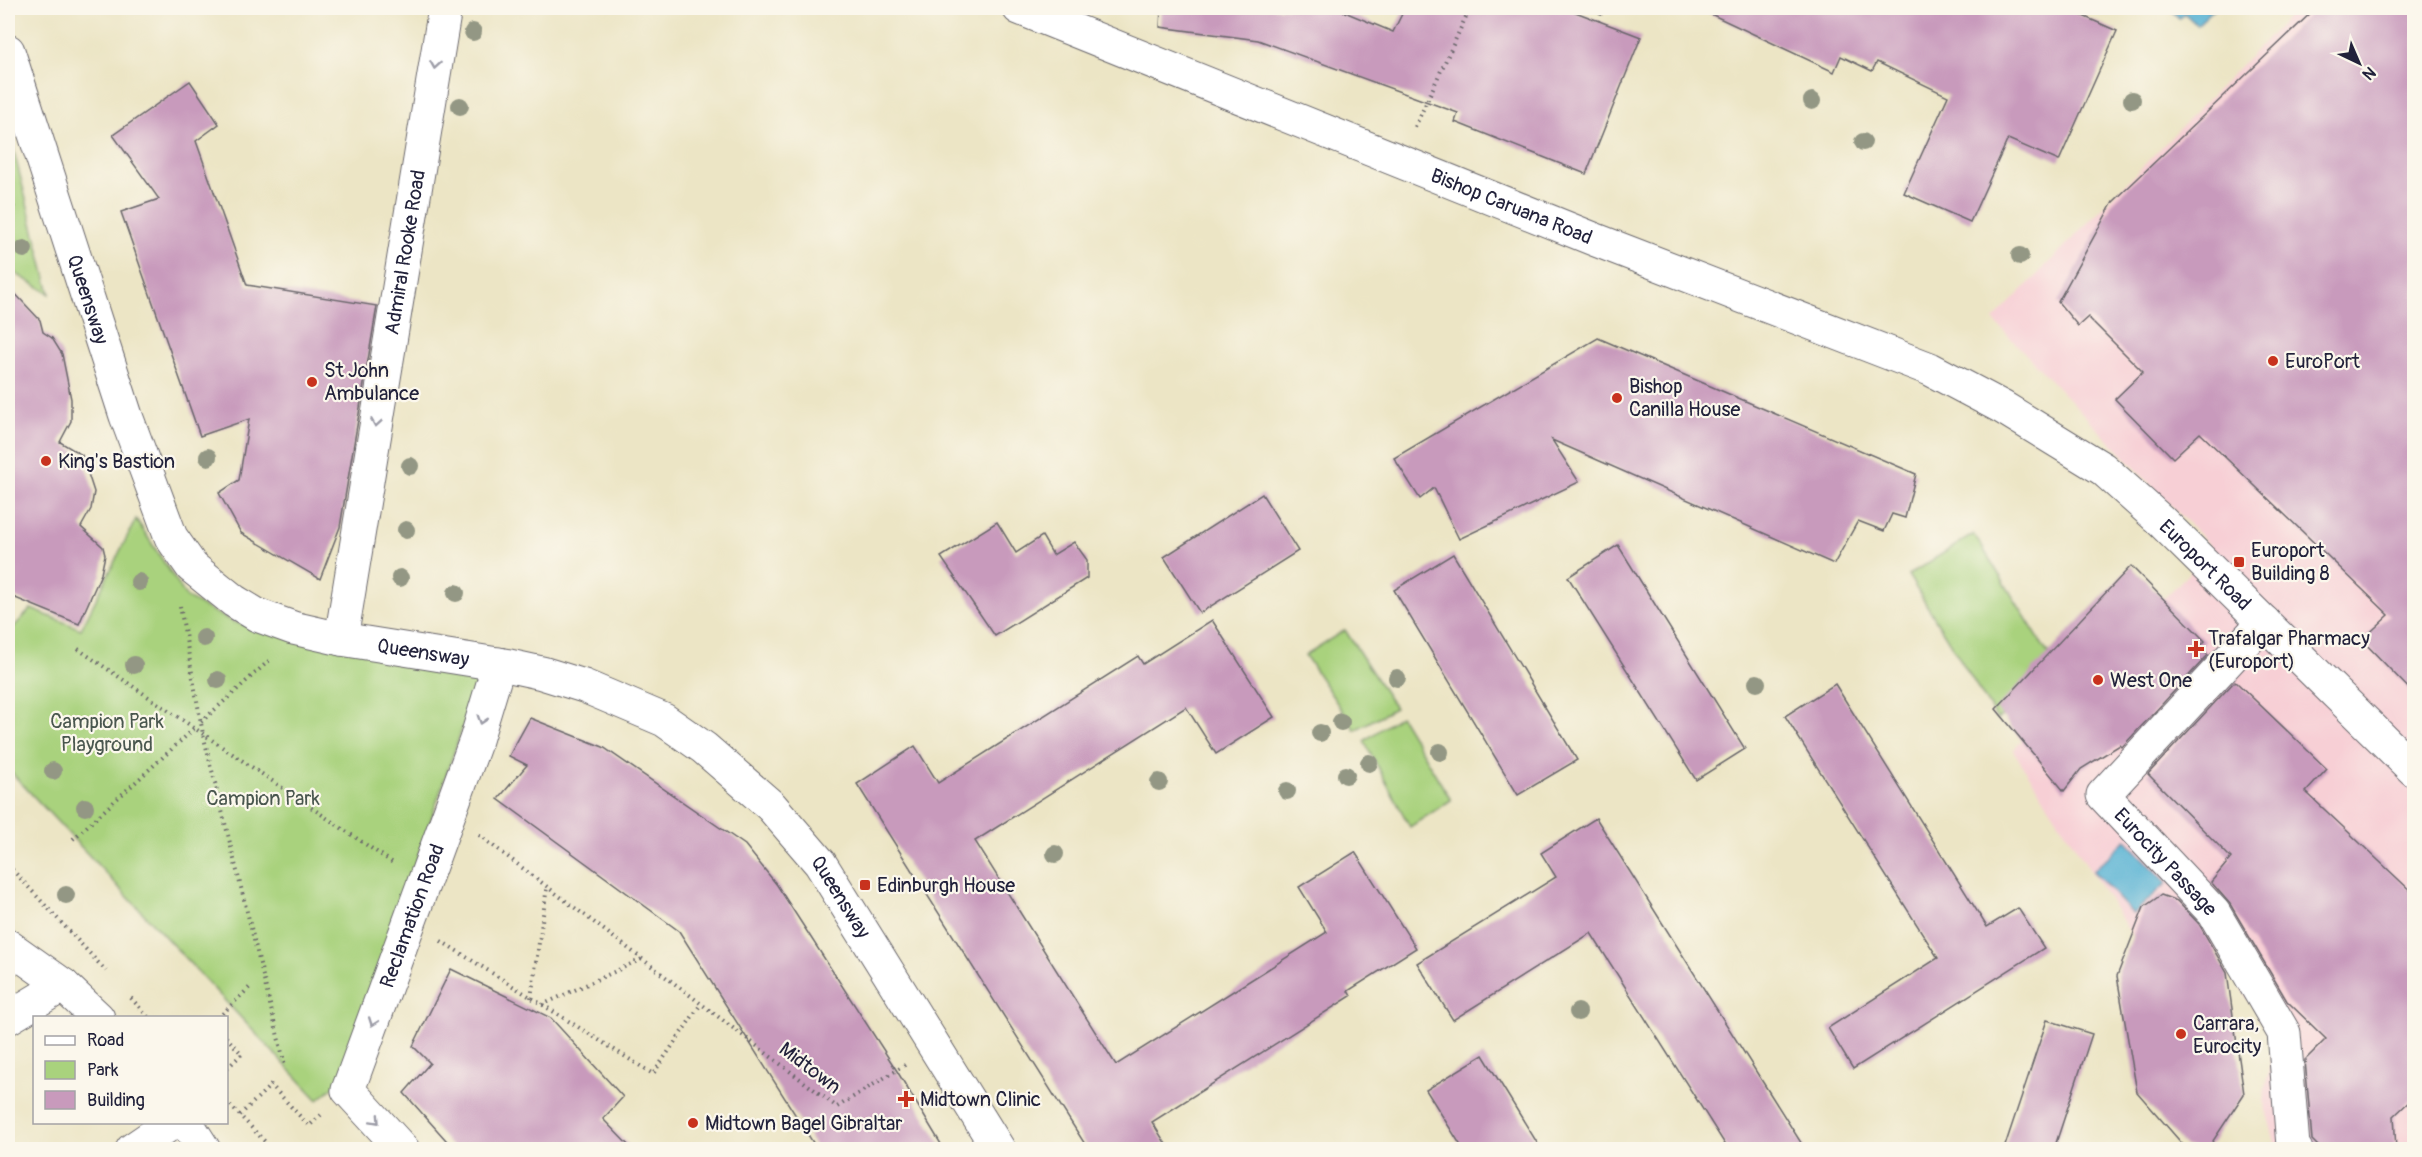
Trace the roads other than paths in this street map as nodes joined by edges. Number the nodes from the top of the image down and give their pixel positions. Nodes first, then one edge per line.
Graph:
1 (445, 8) edge
2 (1019, 8) edge
3 (8, 51) edge
4 (2002, 407) joint
5 (2264, 622) junction
6 (341, 639) junction
7 (499, 664) junction
8 (2415, 770) edge
9 (8, 946) edge
10 (63, 986) junction
11 (97, 1016) edge
12 (8, 1018) edge
13 (170, 1124) edge
14 (187, 1124) edge
15 (132, 1149) edge
16 (204, 1149) edge
17 (403, 1149) edge
18 (999, 1149) edge
19 (2296, 1149) edge

1 -> 6 main road, Admiral Rooke Road
2 - 4 main road, Bishop Caruana Road
3 - 6 main road, Queensway
4 - 5 main road, Europort Road
5 - 8 main road, Europort Road
5 - 19 main road, Eurocity Passage
6 - 7 main road, Queensway
7 -> 17 main road, Reclamation Road
7 - 18 main road, Queensway
9 - 10 main road
10 - 11 main road
10 - 12 main road
13 - 15 main road
14 - 16 main road

